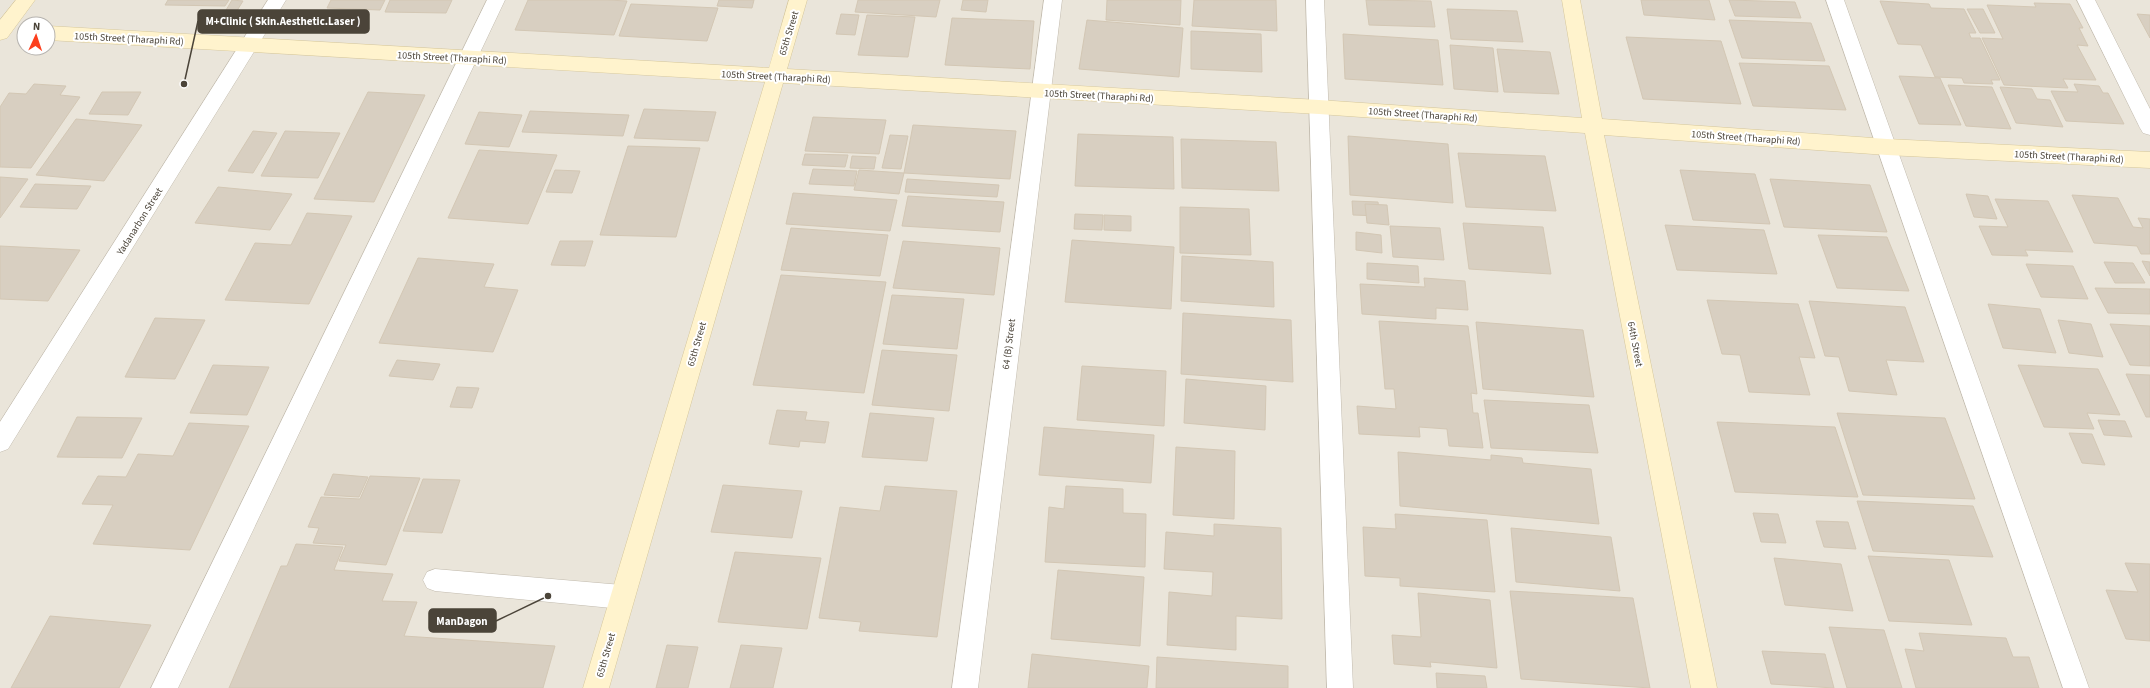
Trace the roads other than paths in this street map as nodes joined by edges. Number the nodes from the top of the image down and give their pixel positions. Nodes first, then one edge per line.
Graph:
1 (26, 0) edge
2 (277, 0) edge
3 (496, 0) edge
4 (798, 0) edge
5 (1053, 0) edge
6 (1315, 0) edge
7 (1571, 0) edge
8 (1835, 0) edge
9 (2086, 0) edge
10 (1, 31) edge
11 (16, 32) edge
12 (56, 33) edge
13 (249, 45) junction
14 (468, 58) junction
15 (775, 76) junction
16 (1040, 91) junction
17 (1319, 107) junction
18 (1593, 126) junction
19 (2150, 128) edge
20 (1887, 147) junction
21 (2150, 160) edge
22 (0, 442) edge
23 (435, 580) dead end
24 (622, 597) junction
25 (164, 688) edge
26 (596, 688) edge
27 (965, 688) edge
28 (1340, 688) edge
29 (1704, 688) edge
30 (2076, 688) edge

1 - 10 street
2 - 13 street, Yadanarbon Street
3 - 14 street
4 - 15 street, 65th Street
5 - 16 street, 64 (B) Street
6 - 17 street
7 - 18 street, 64th Street
8 - 20 street
9 - 19 street
10 - 11 street
12 - 13 street, 105th Street (Tharaphi Rd)
13 - 14 street, 105th Street (Tharaphi Rd)
13 - 22 street, Yadanarbon Street
14 - 15 street, 105th Street (Tharaphi Rd)
14 - 25 street
15 - 16 street, 105th Street (Tharaphi Rd)
15 - 24 street, 65th Street
16 - 17 street, 105th Street (Tharaphi Rd)
16 - 27 street, 64 (B) Street
17 - 18 street, 105th Street (Tharaphi Rd)
17 - 28 street
18 - 20 street, 105th Street (Tharaphi Rd)
18 - 29 street, 64th Street
20 - 21 street, 105th Street (Tharaphi Rd)
20 - 30 street
23 - 24 lane
24 - 26 street, 65th Street

